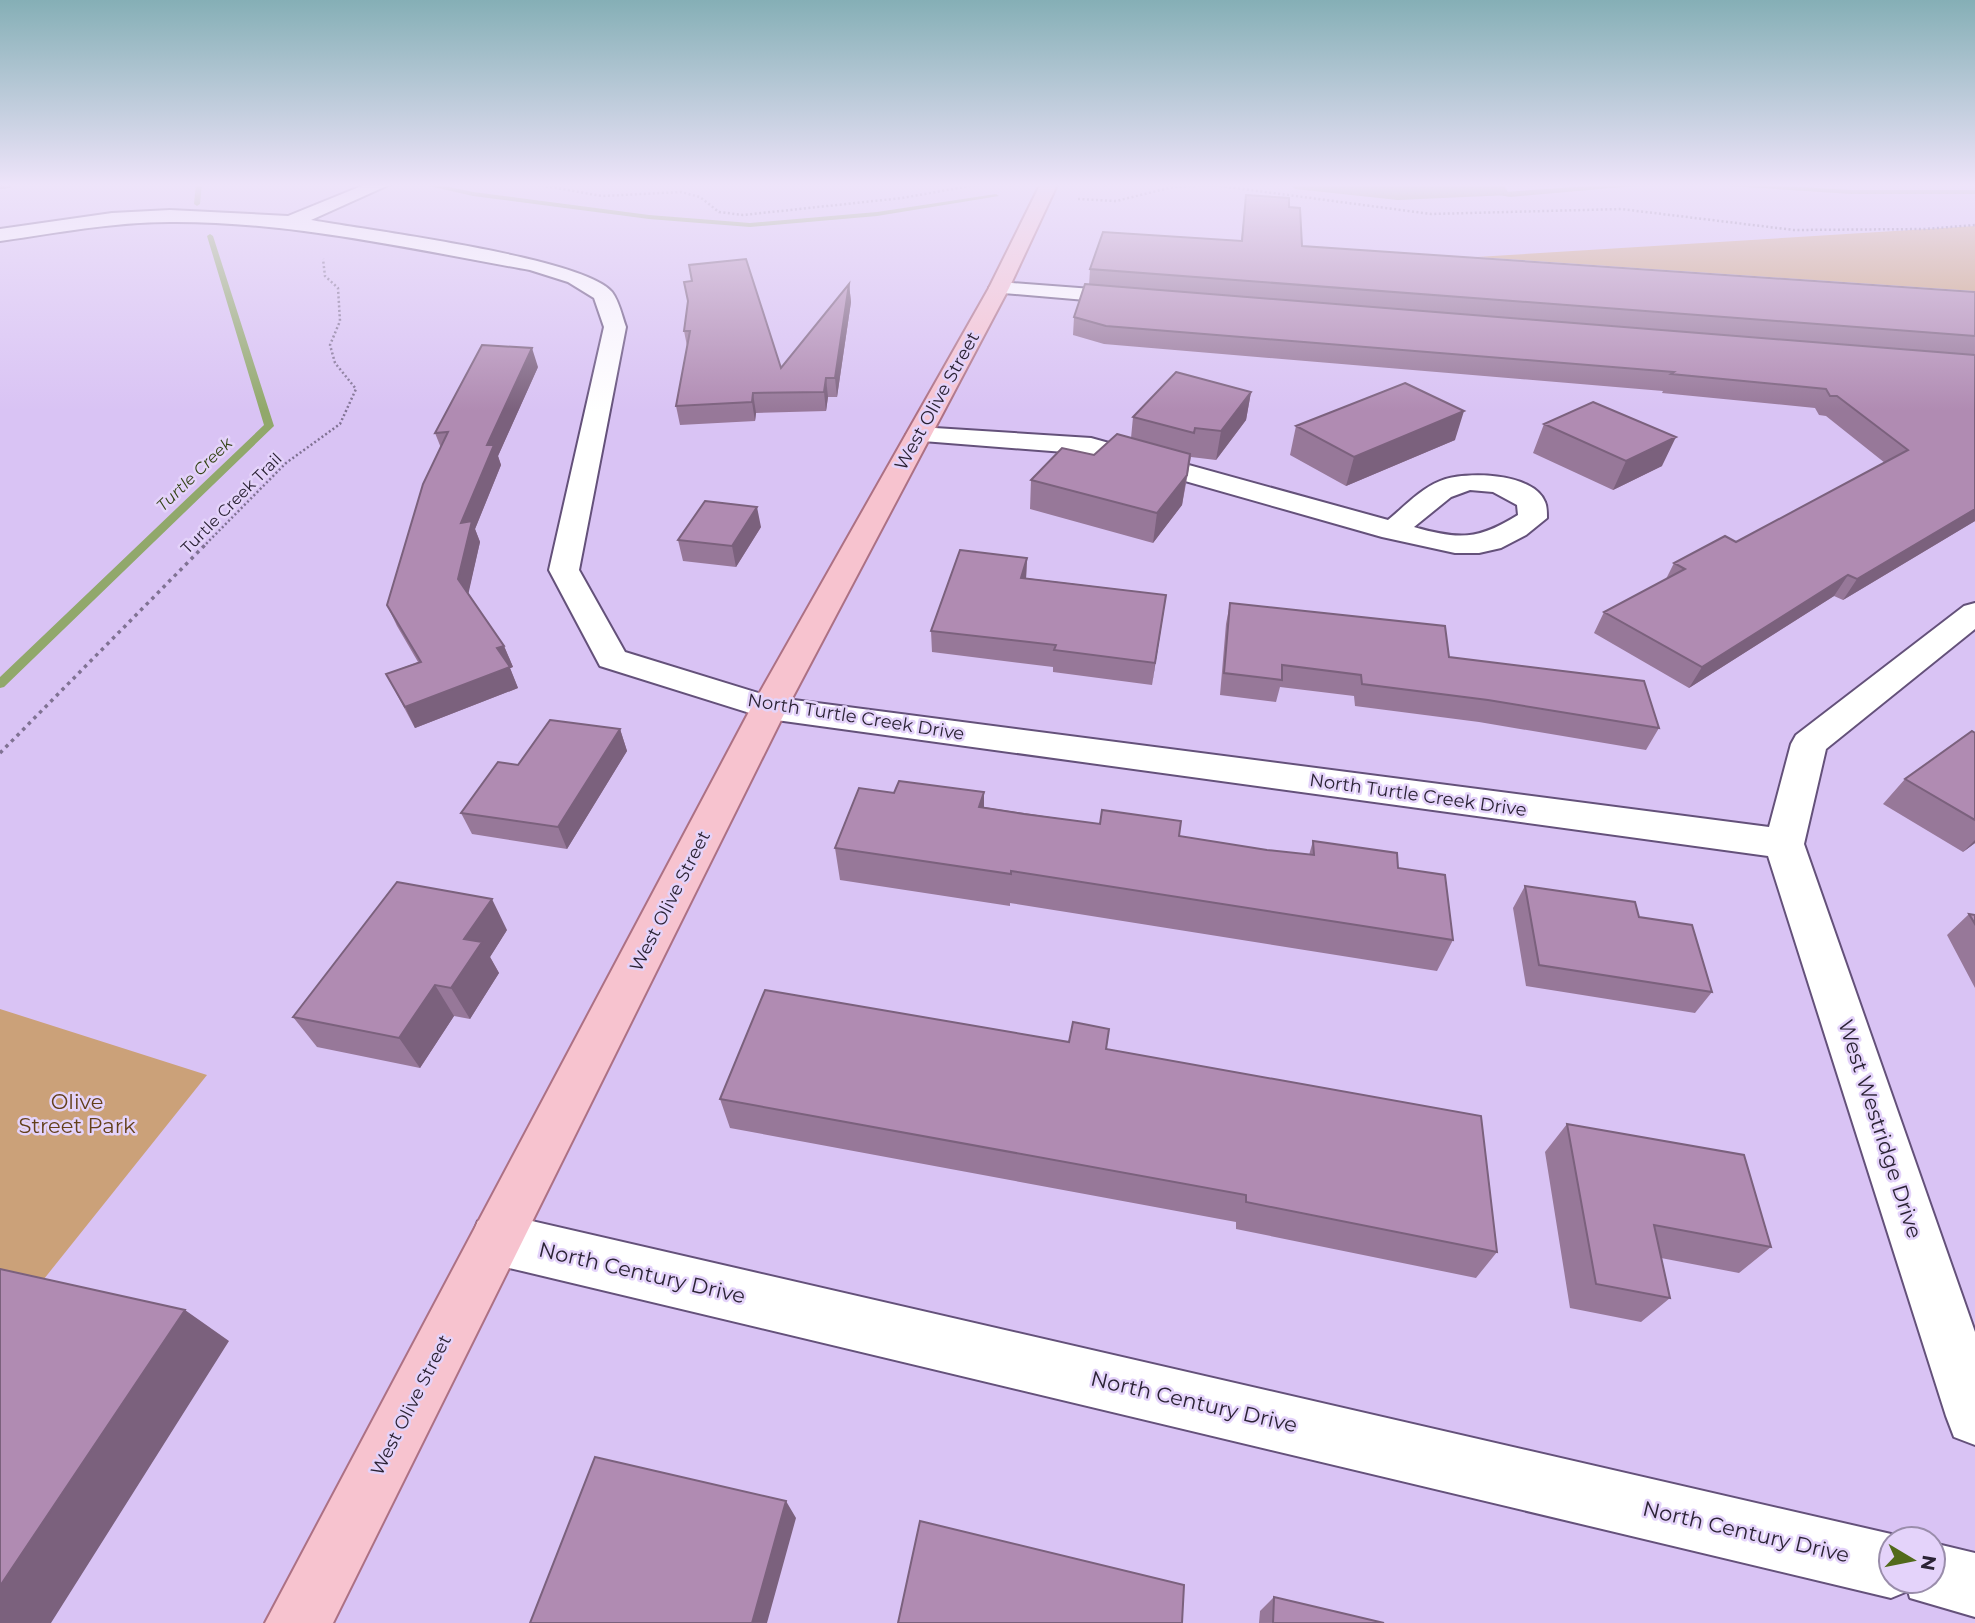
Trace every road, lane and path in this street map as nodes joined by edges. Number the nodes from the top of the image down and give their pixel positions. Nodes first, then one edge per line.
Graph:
1 (323, 259) edge
2 (498, 259) edge
3 (1014, 259) edge
4 (999, 288) junction
5 (1154, 300) edge
6 (919, 435) junction
7 (1392, 531) dead end
8 (1975, 613) edge
9 (769, 708) junction
10 (0, 753) edge
11 (1784, 844) junction
12 (497, 1239) junction
13 (1975, 1416) edge
14 (1877, 1563) edge
15 (1947, 1578) edge
16 (1975, 1585) edge
17 (298, 1623) edge

1 - 10 path, Turtle Creek Trail
2 - 9 street, North Turtle Creek Drive
3 - 4 main road, West Olive Street
4 - 5 street
4 - 6 main road, West Olive Street
6 - 7 street
6 - 9 main road, West Olive Street
8 - 11 street
9 - 11 street, North Turtle Creek Drive
9 - 12 main road, West Olive Street
11 - 13 street, West Westridge Drive
12 - 14 street, North Century Drive
12 - 17 main road, West Olive Street
15 - 16 street

